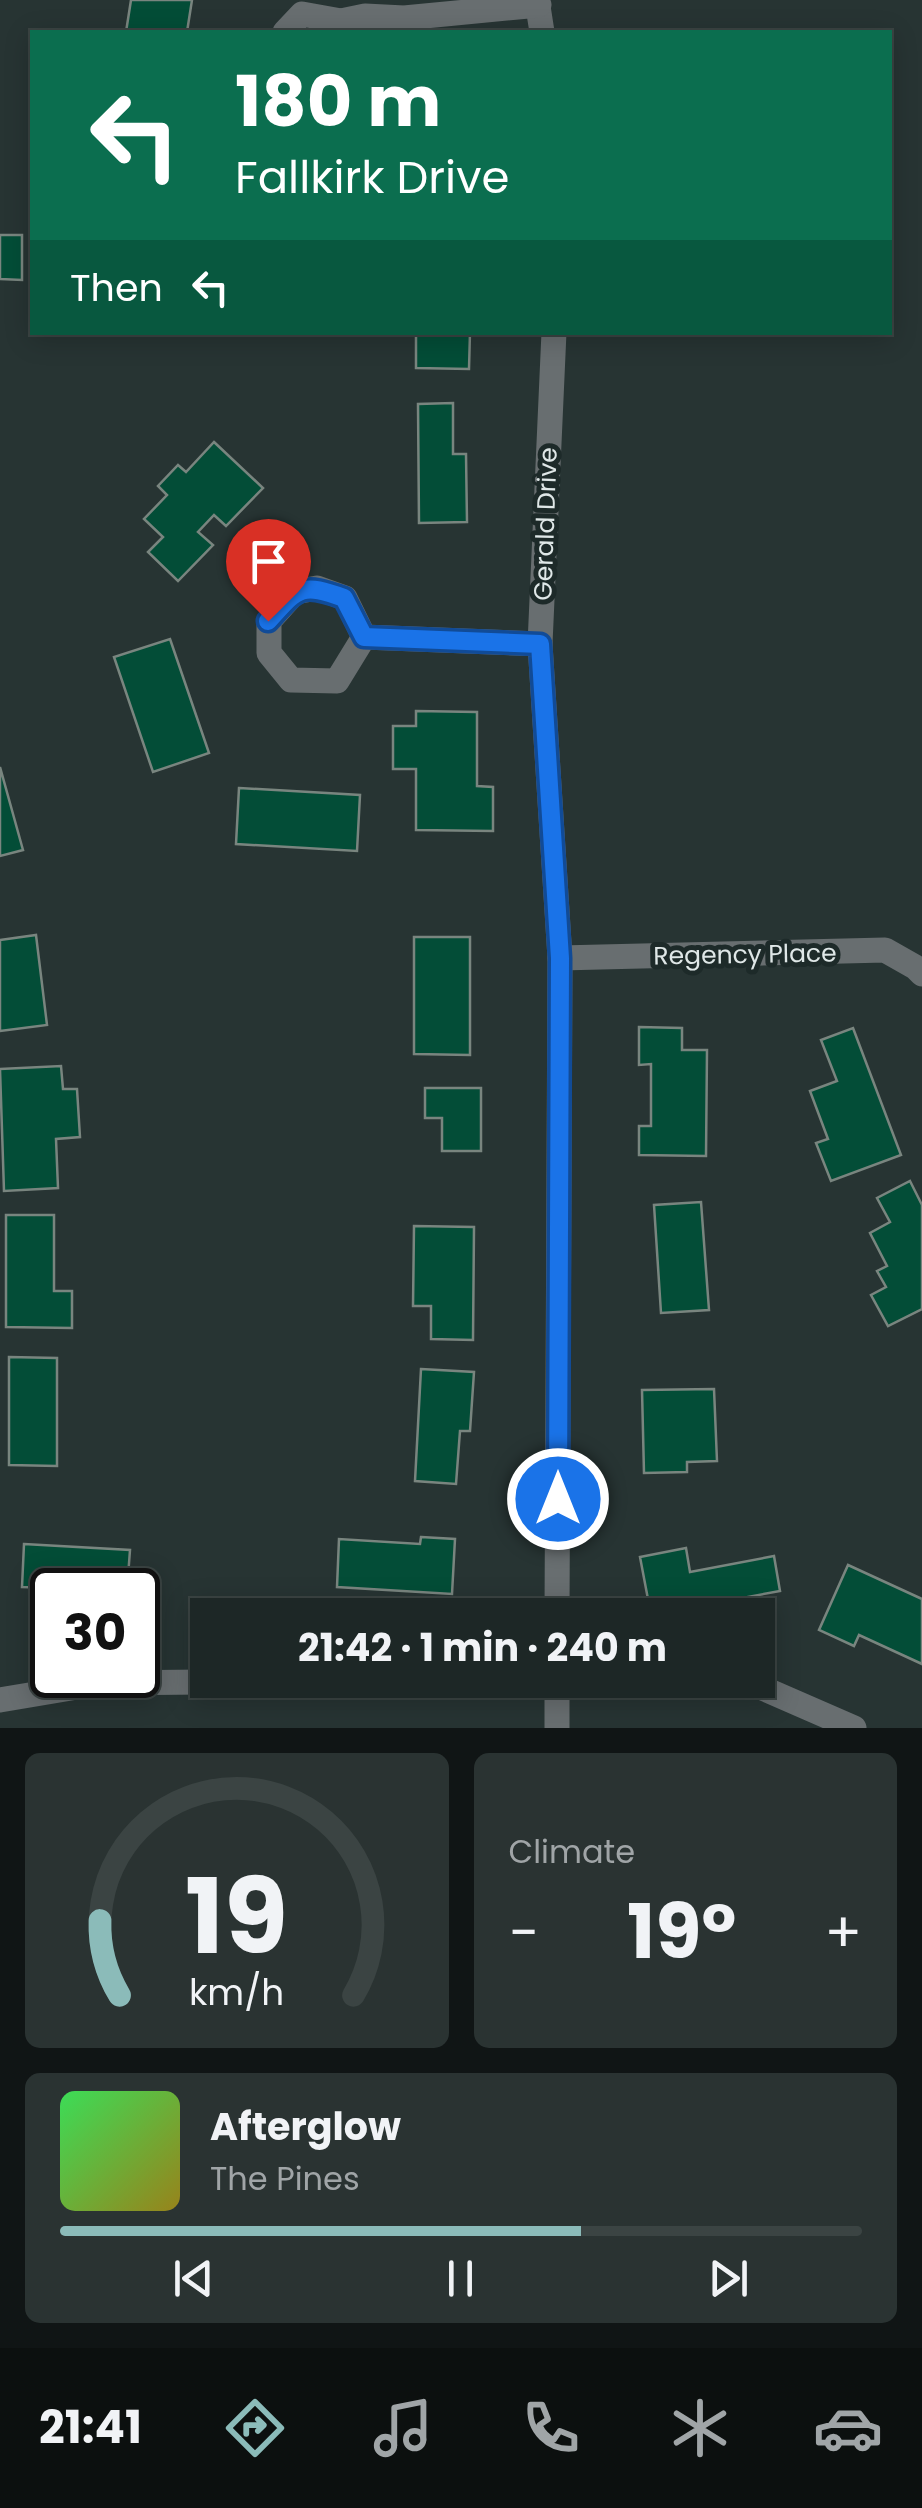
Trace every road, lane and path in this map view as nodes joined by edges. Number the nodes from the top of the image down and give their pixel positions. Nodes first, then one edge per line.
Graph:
1 (538, 3) edge
2 (345, 27) edge
3 (287, 30) edge
4 (542, 30) edge
5 (554, 335) edge
6 (364, 637) dead end
7 (540, 644) junction
8 (560, 958) junction
9 (922, 974) edge
10 (557, 1598) edge
11 (190, 1682) edge
12 (775, 1694) edge
13 (557, 1698) edge
14 (0, 1700) edge
15 (557, 1728) edge
16 (854, 1728) edge

1 - 2 street
1 - 4 street
2 - 3 street
5 - 7 street, Gerald Drive
6 - 7 street
7 - 8 street, Gerald Drive
8 - 9 street, Regency Place
8 - 10 street, Gerald Drive
11 - 14 street
12 - 16 street
13 - 15 street

